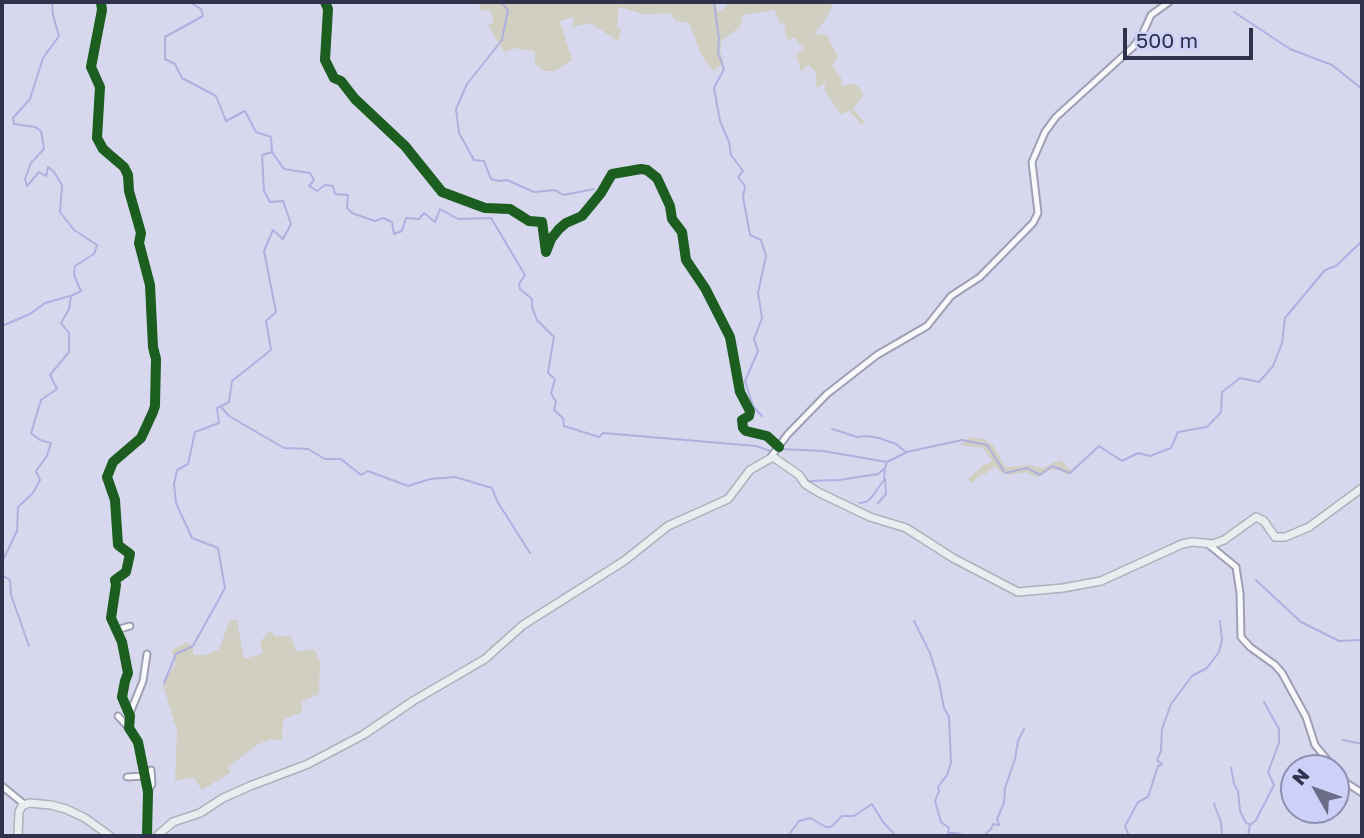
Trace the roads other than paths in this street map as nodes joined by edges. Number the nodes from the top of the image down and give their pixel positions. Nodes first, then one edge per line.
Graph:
1 (101, 2) edge
2 (325, 2) edge
3 (1169, 2) edge
4 (779, 447) junction
5 (770, 458) junction
6 (1362, 488) edge
7 (1208, 544) junction
8 (130, 626) dead end
9 (116, 630) junction
10 (147, 654) dead end
11 (118, 716) dead end
12 (130, 716) junction
13 (129, 728) junction
14 (1322, 754) edge
15 (151, 770) dead end
16 (145, 776) junction
17 (127, 777) dead end
18 (2, 786) edge
19 (148, 792) junction
20 (24, 804) junction
21 (18, 836) edge
22 (110, 836) edge
23 (147, 836) edge
24 (157, 836) edge

1 - 9 street
2 - 4 street
3 - 4 street
4 - 5 street
5 - 7 main road
5 - 24 main road
6 - 7 main road
7 - 14 street
8 - 9 street
9 - 12 street
10 - 12 street
11 - 13 street
12 - 13 street
13 - 16 street
15 - 19 street
16 - 17 street
16 - 19 street
18 - 20 street
19 - 23 street
20 - 21 main road
20 - 22 main road

